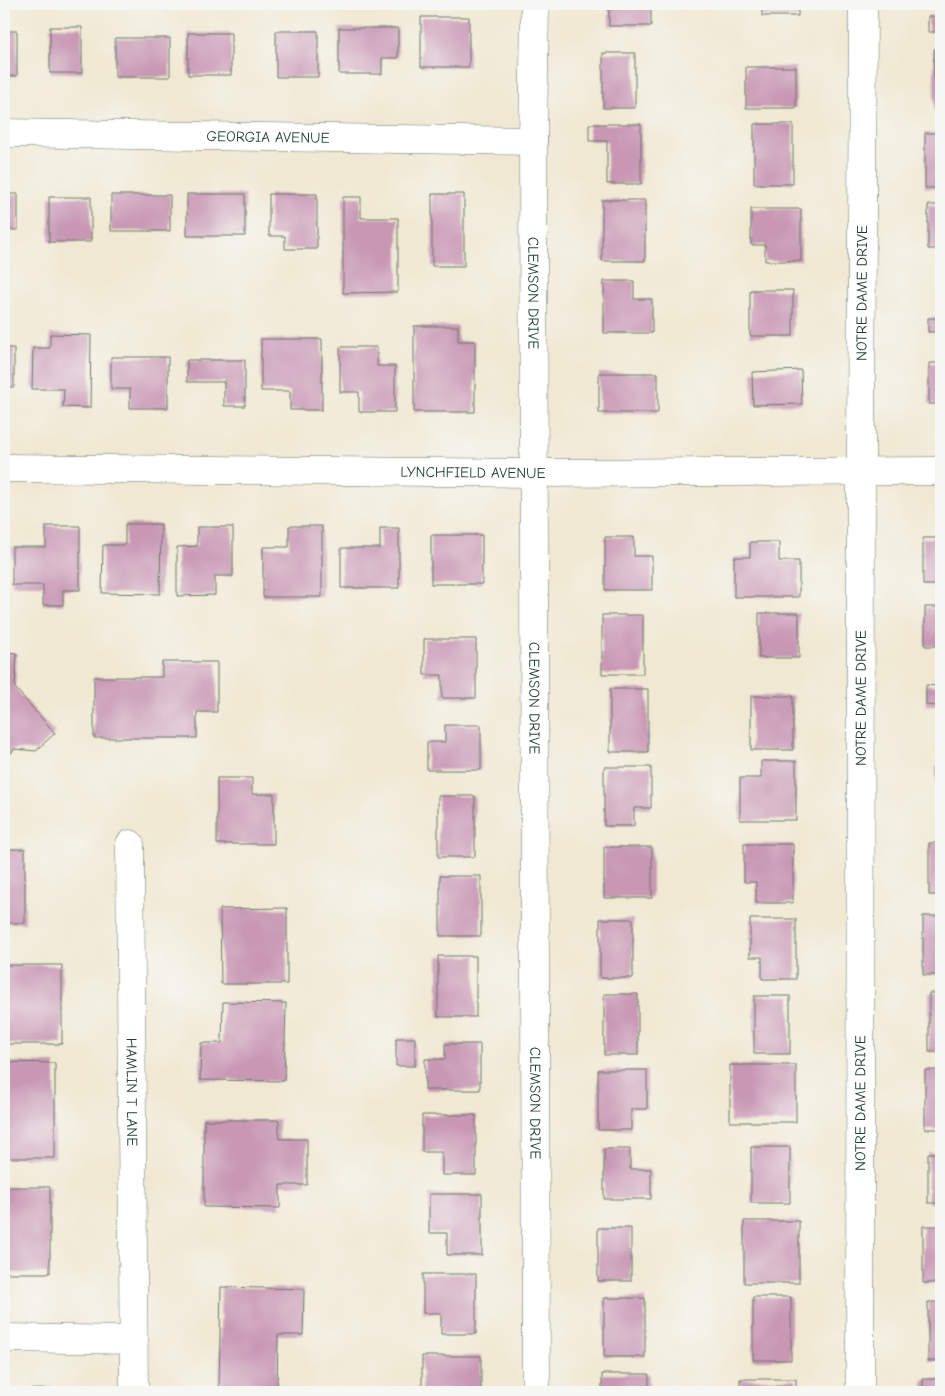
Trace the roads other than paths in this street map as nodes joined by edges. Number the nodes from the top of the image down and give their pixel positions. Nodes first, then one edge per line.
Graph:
1 (535, 4) edge
2 (863, 4) edge
3 (4, 133) edge
4 (533, 141) junction
5 (4, 468) edge
6 (861, 471) junction
7 (941, 471) edge
8 (534, 473) junction
9 (130, 844) dead end
10 (4, 1338) edge
11 (134, 1340) junction
12 (134, 1392) edge
13 (536, 1392) edge
14 (860, 1392) edge

1 - 4 street, CLEMSON DRIVE
2 - 6 street, NOTRE DAME DRIVE
3 - 4 street, GEORGIA AVENUE
4 - 8 street, CLEMSON DRIVE
5 - 8 street, LYNCHFIELD AVENUE
6 - 7 street, LYNCHFIELD AVENUE
6 - 8 street, LYNCHFIELD AVENUE
6 - 14 street, NOTRE DAME DRIVE
8 - 13 street, CLEMSON DRIVE
9 - 11 street, HAMLIN T LANE
10 - 11 street
11 - 12 street, HAMLIN T LANE

